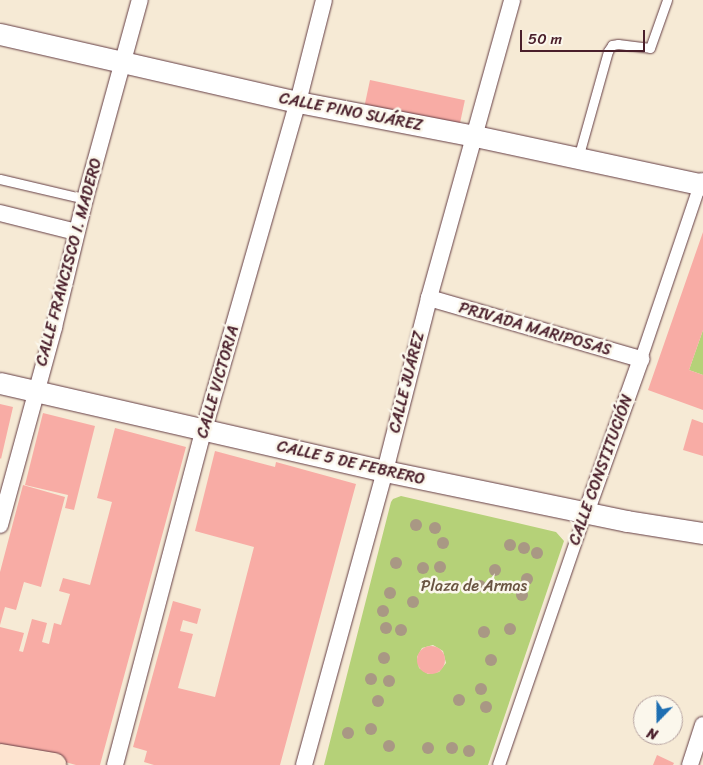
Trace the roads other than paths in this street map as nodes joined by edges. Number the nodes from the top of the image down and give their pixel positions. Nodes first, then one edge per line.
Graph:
1 (140, 0) edge
2 (324, 0) edge
3 (512, 0) edge
4 (667, 0) edge
5 (0, 34) edge
6 (124, 61) junction
7 (298, 102) junction
8 (475, 136) junction
9 (578, 158) junction
10 (0, 179) edge
11 (702, 182) edge
12 (85, 199) junction
13 (0, 213) edge
14 (76, 232) junction
15 (429, 298) junction
16 (641, 359) junction
17 (0, 383) edge
18 (35, 391) junction
19 (204, 429) junction
20 (385, 471) junction
21 (4, 496) edge
22 (586, 513) junction
23 (0, 525) edge
24 (703, 534) edge
25 (703, 725) edge
26 (0, 756) edge
27 (54, 765) edge
28 (115, 765) edge
29 (304, 765) edge
30 (498, 765) edge
31 (690, 765) edge

1 - 6 street, CALLE FRANCISCO I. MADERO
2 - 7 street, CALLE VICTORIA
3 - 8 street, CALLE JUÁREZ
4 - 9 lane
5 - 6 street, CALLE PINO SUÁREZ
6 - 7 street, CALLE PINO SUÁREZ
6 - 12 street, CALLE FRANCISCO I. MADERO
7 - 8 street, CALLE PINO SUÁREZ
7 - 19 street, CALLE VICTORIA
8 - 9 street, CALLE PINO SUÁREZ
8 - 15 street, CALLE JUÁREZ
9 - 11 street, CALLE PINO SUÁREZ
10 - 12 lane
11 - 16 street, CALLE CONSTITUCIÓN
12 - 14 street, CALLE FRANCISCO I. MADERO
13 - 14 street
14 - 18 street, CALLE FRANCISCO I. MADERO
15 - 16 street, PRIVADA MARIPOSAS
15 - 20 street, CALLE JUÁREZ
16 - 22 street, CALLE CONSTITUCIÓN
17 - 18 street, CALLE 5 DE FEBRERO
18 - 19 street, CALLE 5 DE FEBRERO
18 - 21 street, CALLE FRANCISCO I. MADERO
19 - 20 street, CALLE 5 DE FEBRERO
19 - 28 street, CALLE VICTORIA
20 - 22 street, CALLE 5 DE FEBRERO
20 - 29 street, CALLE JUÁREZ
21 - 23 street, CALLE FRANCISCO I. MADERO
22 - 24 street, CALLE 5 DE FEBRERO
22 - 30 street, CALLE CONSTITUCIÓN
25 - 31 street
26 - 27 main road

